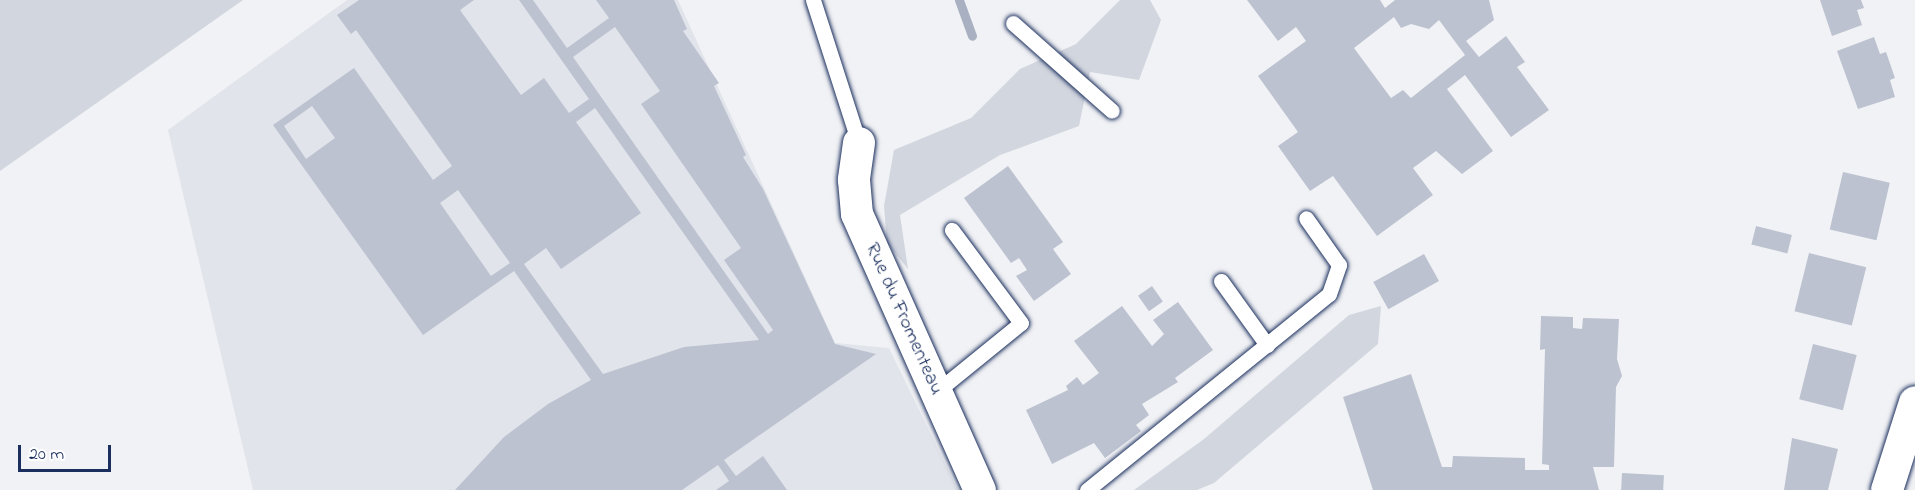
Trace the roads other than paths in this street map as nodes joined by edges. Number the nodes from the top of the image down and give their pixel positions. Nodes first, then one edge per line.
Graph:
1 (813, 0) edge
2 (1013, 23) dead end
3 (1112, 111) dead end
4 (860, 143) joint
5 (1306, 218) dead end
6 (952, 230) dead end
7 (1221, 281) dead end
8 (1267, 345) junction
9 (936, 392) junction
10 (1915, 405) edge
11 (980, 490) edge
12 (1087, 490) edge
13 (1887, 490) edge

1 - 4 lane
2 - 3 lane
4 - 9 street, Rue du Fromenteau
5 - 8 lane
6 - 9 lane
7 - 8 lane
8 - 12 lane
9 - 11 street, Rue du Fromenteau
10 - 13 street

